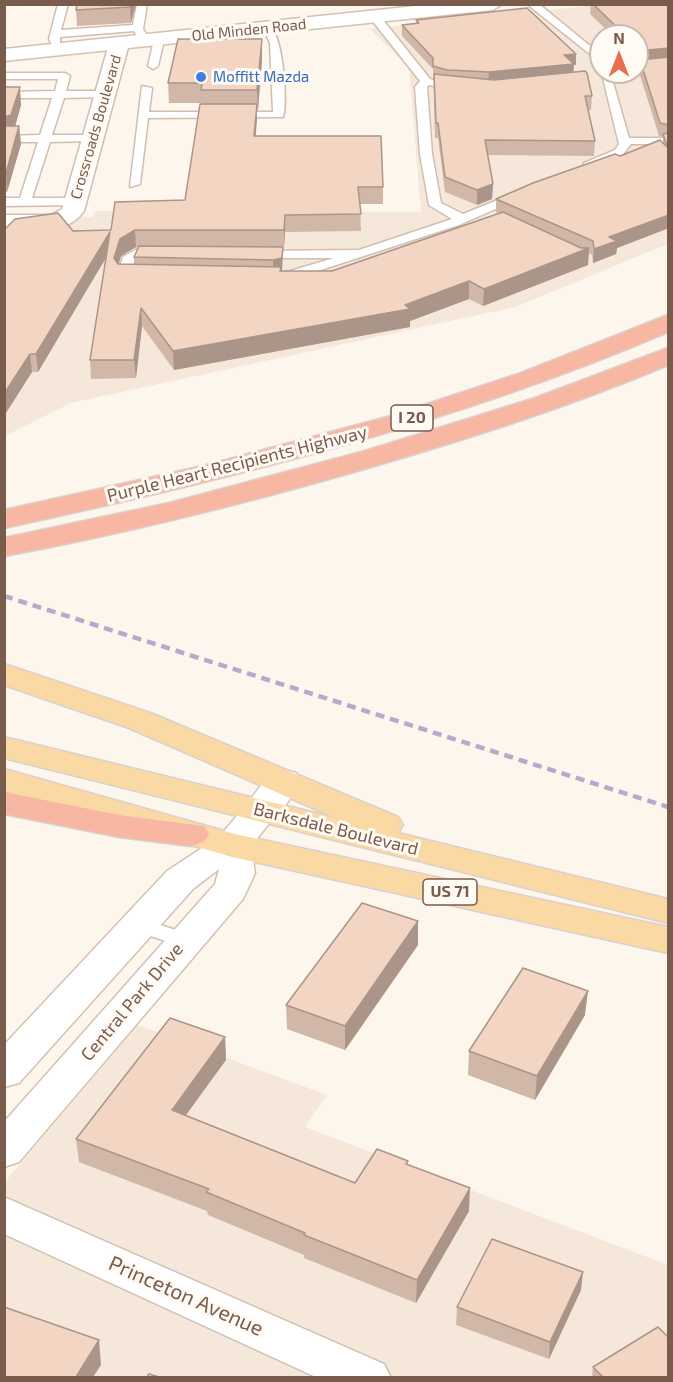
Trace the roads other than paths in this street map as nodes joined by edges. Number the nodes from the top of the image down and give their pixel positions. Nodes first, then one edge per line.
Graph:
1 (63, 4) edge
2 (142, 4) edge
3 (494, 4) edge
4 (531, 4) edge
5 (375, 17) junction
6 (268, 28) junction
7 (148, 36) junction
8 (57, 42) junction
9 (119, 44) junction
10 (589, 50) edge
11 (4, 55) edge
12 (153, 66) dead end
13 (4, 76) edge
14 (426, 81) junction
15 (605, 84) edge
16 (146, 88) dead end
17 (470, 89) edge
18 (105, 94) junction
19 (4, 95) edge
20 (61, 95) junction
21 (143, 115) junction
22 (93, 138) junction
23 (4, 139) edge
24 (45, 139) junction
25 (624, 141) junction
26 (669, 141) edge
27 (579, 170) edge
28 (134, 184) dead end
29 (530, 191) edge
30 (4, 202) edge
31 (25, 202) junction
32 (75, 202) junction
33 (480, 212) junction
34 (462, 219) junction
35 (501, 221) edge
36 (4, 222) edge
37 (172, 254) edge
38 (242, 254) edge
39 (360, 254) junction
40 (147, 278) edge
41 (273, 279) edge
42 (669, 323) edge
43 (669, 356) edge
44 (4, 519) edge
45 (4, 547) edge
46 (4, 674) edge
47 (4, 747) edge
48 (4, 780) edge
49 (284, 781) junction
50 (4, 803) edge
51 (261, 811) junction
52 (191, 834) junction
53 (232, 845) junction
54 (566, 886) junction
55 (669, 911) edge
56 (139, 925) junction
57 (184, 940) junction
58 (669, 940) edge
59 (4, 1072) edge
60 (6, 1148) edge
61 (4, 1214) edge
62 (367, 1377) edge

1 - 8 lane
2 - 7 lane
3 - 5 street, Old Minden Road
4 - 10 lane
5 - 6 street, Old Minden Road
5 - 14 lane
6 - 7 street, Old Minden Road
6 - 21 lane
7 - 8 lane
7 - 9 street, Old Minden Road
7 - 12 lane
8 - 9 street, Old Minden Road
8 - 11 street, Old Minden Road
9 - 18 street, Crossroads Boulevard
13 - 20 lane
14 - 17 lane
14 - 34 lane
15 - 25 lane
16 - 21 lane
18 - 20 lane
18 - 22 street, Crossroads Boulevard
19 - 20 lane
20 - 24 lane
21 - 28 lane
22 - 24 lane
22 - 32 street, Crossroads Boulevard
23 - 24 lane
24 - 31 lane
25 - 26 lane
25 - 27 lane
29 - 33 lane
30 - 31 lane
31 - 32 lane
32 - 36 street, Crossroads Boulevard
33 - 34 lane
33 - 35 lane
34 - 39 lane
37 - 40 lane
38 - 39 lane
39 - 41 lane
42 - 44 highway, Purple Heart Recipients Highway / I 20
43 - 45 highway, Purple Heart Recipients Highway / I 20
46 - 49 main road
47 - 51 main road, Barksdale Boulevard / US 71
48 - 52 main road, Barksdale Boulevard
49 - 51 street
49 - 54 main road
50 - 52 highway, US 71
51 - 53 street
51 - 54 main road, Barksdale Boulevard / US 71
52 - 53 main road, Barksdale Boulevard / US 71
53 - 56 street
53 - 57 street, Central Park Drive
53 - 58 main road, Barksdale Boulevard / US 71
54 - 55 main road, Barksdale Boulevard / US 71
56 - 57 lane
56 - 59 street
57 - 60 street, Central Park Drive
61 - 62 street, Princeton Avenue

